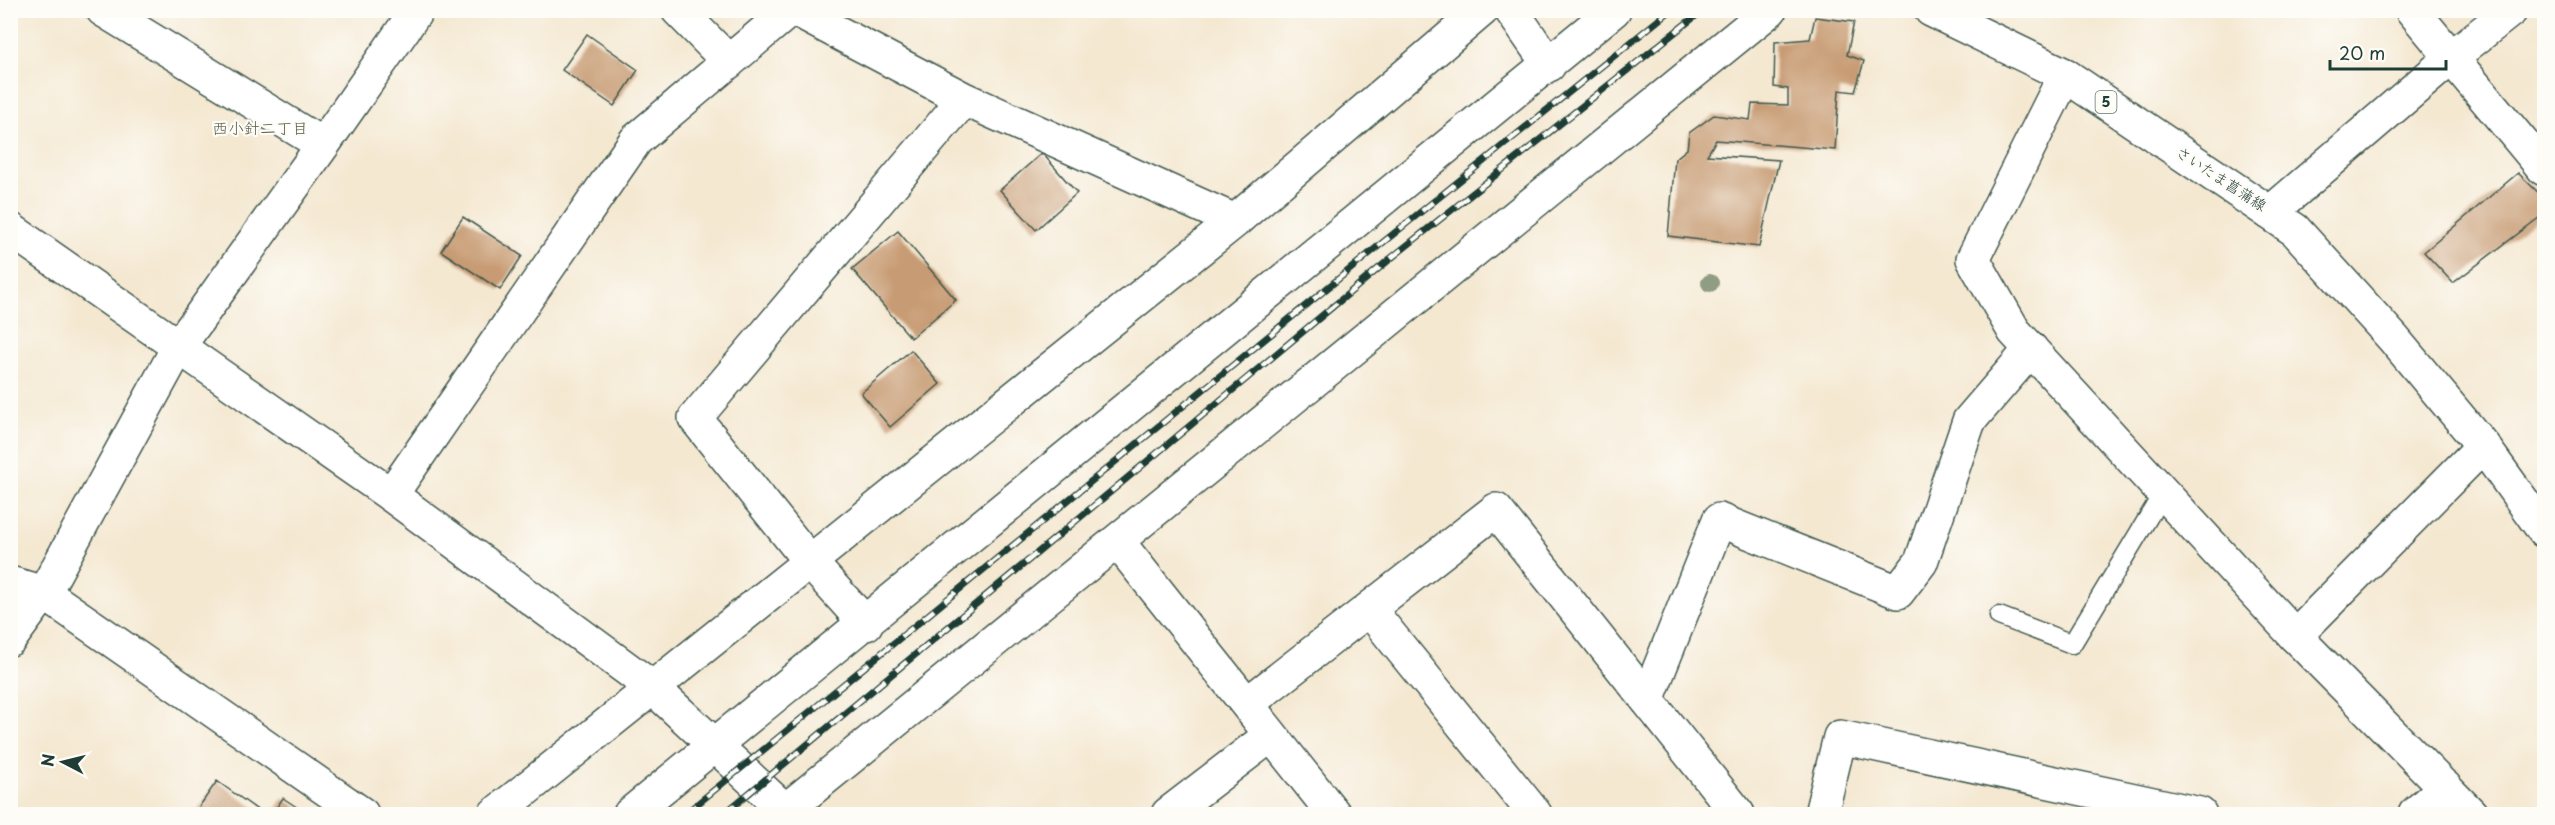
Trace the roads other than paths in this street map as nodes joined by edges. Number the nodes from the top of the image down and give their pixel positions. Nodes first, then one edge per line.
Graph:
1 (104, 10) edge
2 (417, 10) edge
3 (678, 10) edge
4 (790, 10) edge
5 (795, 10) edge
6 (1482, 10) edge
7 (1511, 10) edge
8 (1614, 10) edge
9 (1770, 10) edge
10 (1931, 10) edge
11 (2412, 10) edge
12 (2511, 10) edge
13 (2452, 57) junction
14 (729, 62) junction
15 (1549, 64) junction
16 (2065, 75) junction
17 (964, 99) junction
18 (323, 145) junction
19 (2544, 170) edge
20 (2270, 213) junction
21 (1235, 221) junction
22 (10, 229) edge
23 (179, 346) junction
24 (2031, 349) junction
25 (2483, 446) junction
26 (2163, 492) junction
27 (392, 495) junction
28 (2544, 531) edge
29 (1118, 542) junction
30 (810, 562) junction
31 (10, 583) edge
32 (44, 593) junction
33 (1369, 609) junction
34 (1999, 616) dead end
35 (866, 624) junction
36 (2295, 636) junction
37 (10, 639) edge
38 (653, 688) junction
39 (1647, 700) junction
40 (1246, 704) junction
41 (1271, 735) junction
42 (716, 747) junction
43 (2445, 787) junction
44 (499, 813) edge
45 (785, 813) edge
46 (362, 814) edge
47 (630, 814) edge
48 (1168, 814) edge
49 (1334, 814) edge
50 (1535, 814) edge
51 (1738, 814) edge
52 (1821, 814) edge
53 (2200, 814) edge
54 (2415, 814) edge
55 (2471, 814) edge

1 - 18 street
2 - 18 street
3 - 14 street
4 - 14 street
5 - 17 street
6 - 21 street
7 - 15 street
8 - 15 street
9 - 29 street
10 - 16 street, さいたま菖蒲線 / 5
11 - 13 street
12 - 13 street, さいたま菖蒲線
13 - 19 street
13 - 20 street, さいたま菖蒲線
14 - 27 street
15 - 35 street
16 - 20 street, さいたま菖蒲線 / 5
16 - 24 street
17 - 21 street
17 - 30 street
18 - 23 street
20 - 25 street
21 - 30 street
22 - 23 street
23 - 27 street
23 - 32 street
24 - 26 street
24 - 39 street
25 - 28 street
25 - 36 street
26 - 34 lane
26 - 36 street
27 - 38 street
29 - 40 street
29 - 45 street
30 - 35 street
30 - 38 street
31 - 32 street
32 - 37 street
32 - 46 street
33 - 39 street
33 - 40 street
33 - 50 street
35 - 42 street
36 - 43 street
38 - 42 street
38 - 44 street
39 - 51 street
40 - 41 street
41 - 48 street
41 - 49 street
42 - 45 street
42 - 47 street
43 - 54 street
43 - 55 street
52 - 53 street

